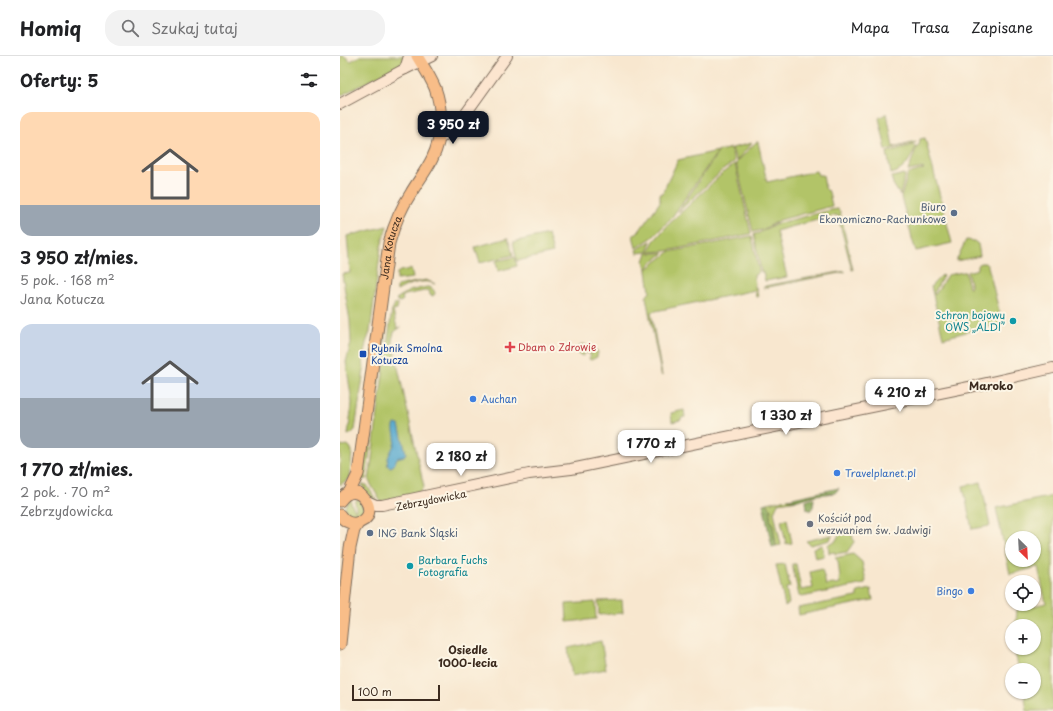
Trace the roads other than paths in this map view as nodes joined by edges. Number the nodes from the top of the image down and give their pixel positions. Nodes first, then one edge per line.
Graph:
1 (409, 56) edge
2 (432, 56) edge
3 (507, 56) edge
4 (419, 59) edge
5 (404, 69) junction
6 (340, 104) edge
7 (439, 138) junction
8 (1053, 368) edge
9 (566, 470) junction
10 (358, 474) junction
11 (344, 497) edge
12 (365, 499) junction
13 (342, 519) edge
14 (363, 519) junction
15 (350, 548) junction
16 (340, 644) edge

1 - 5 street
2 - 4 street
3 - 7 street
4 - 5 street
4 - 7 main road, Jana Kotucza
5 - 6 street
7 - 10 main road, Jana Kotucza
8 - 9 street, Zebrzydowicka
9 - 12 street, Zebrzydowicka
9 - 14 street, Zebrzydowicka
10 - 11 main road, Jana Kotucza
10 - 12 main road, Jana Kotucza
11 - 12 main road
12 - 14 main road, Jana Kotucza
13 - 14 main road
13 - 15 main road
14 - 15 main road
15 - 16 main road

